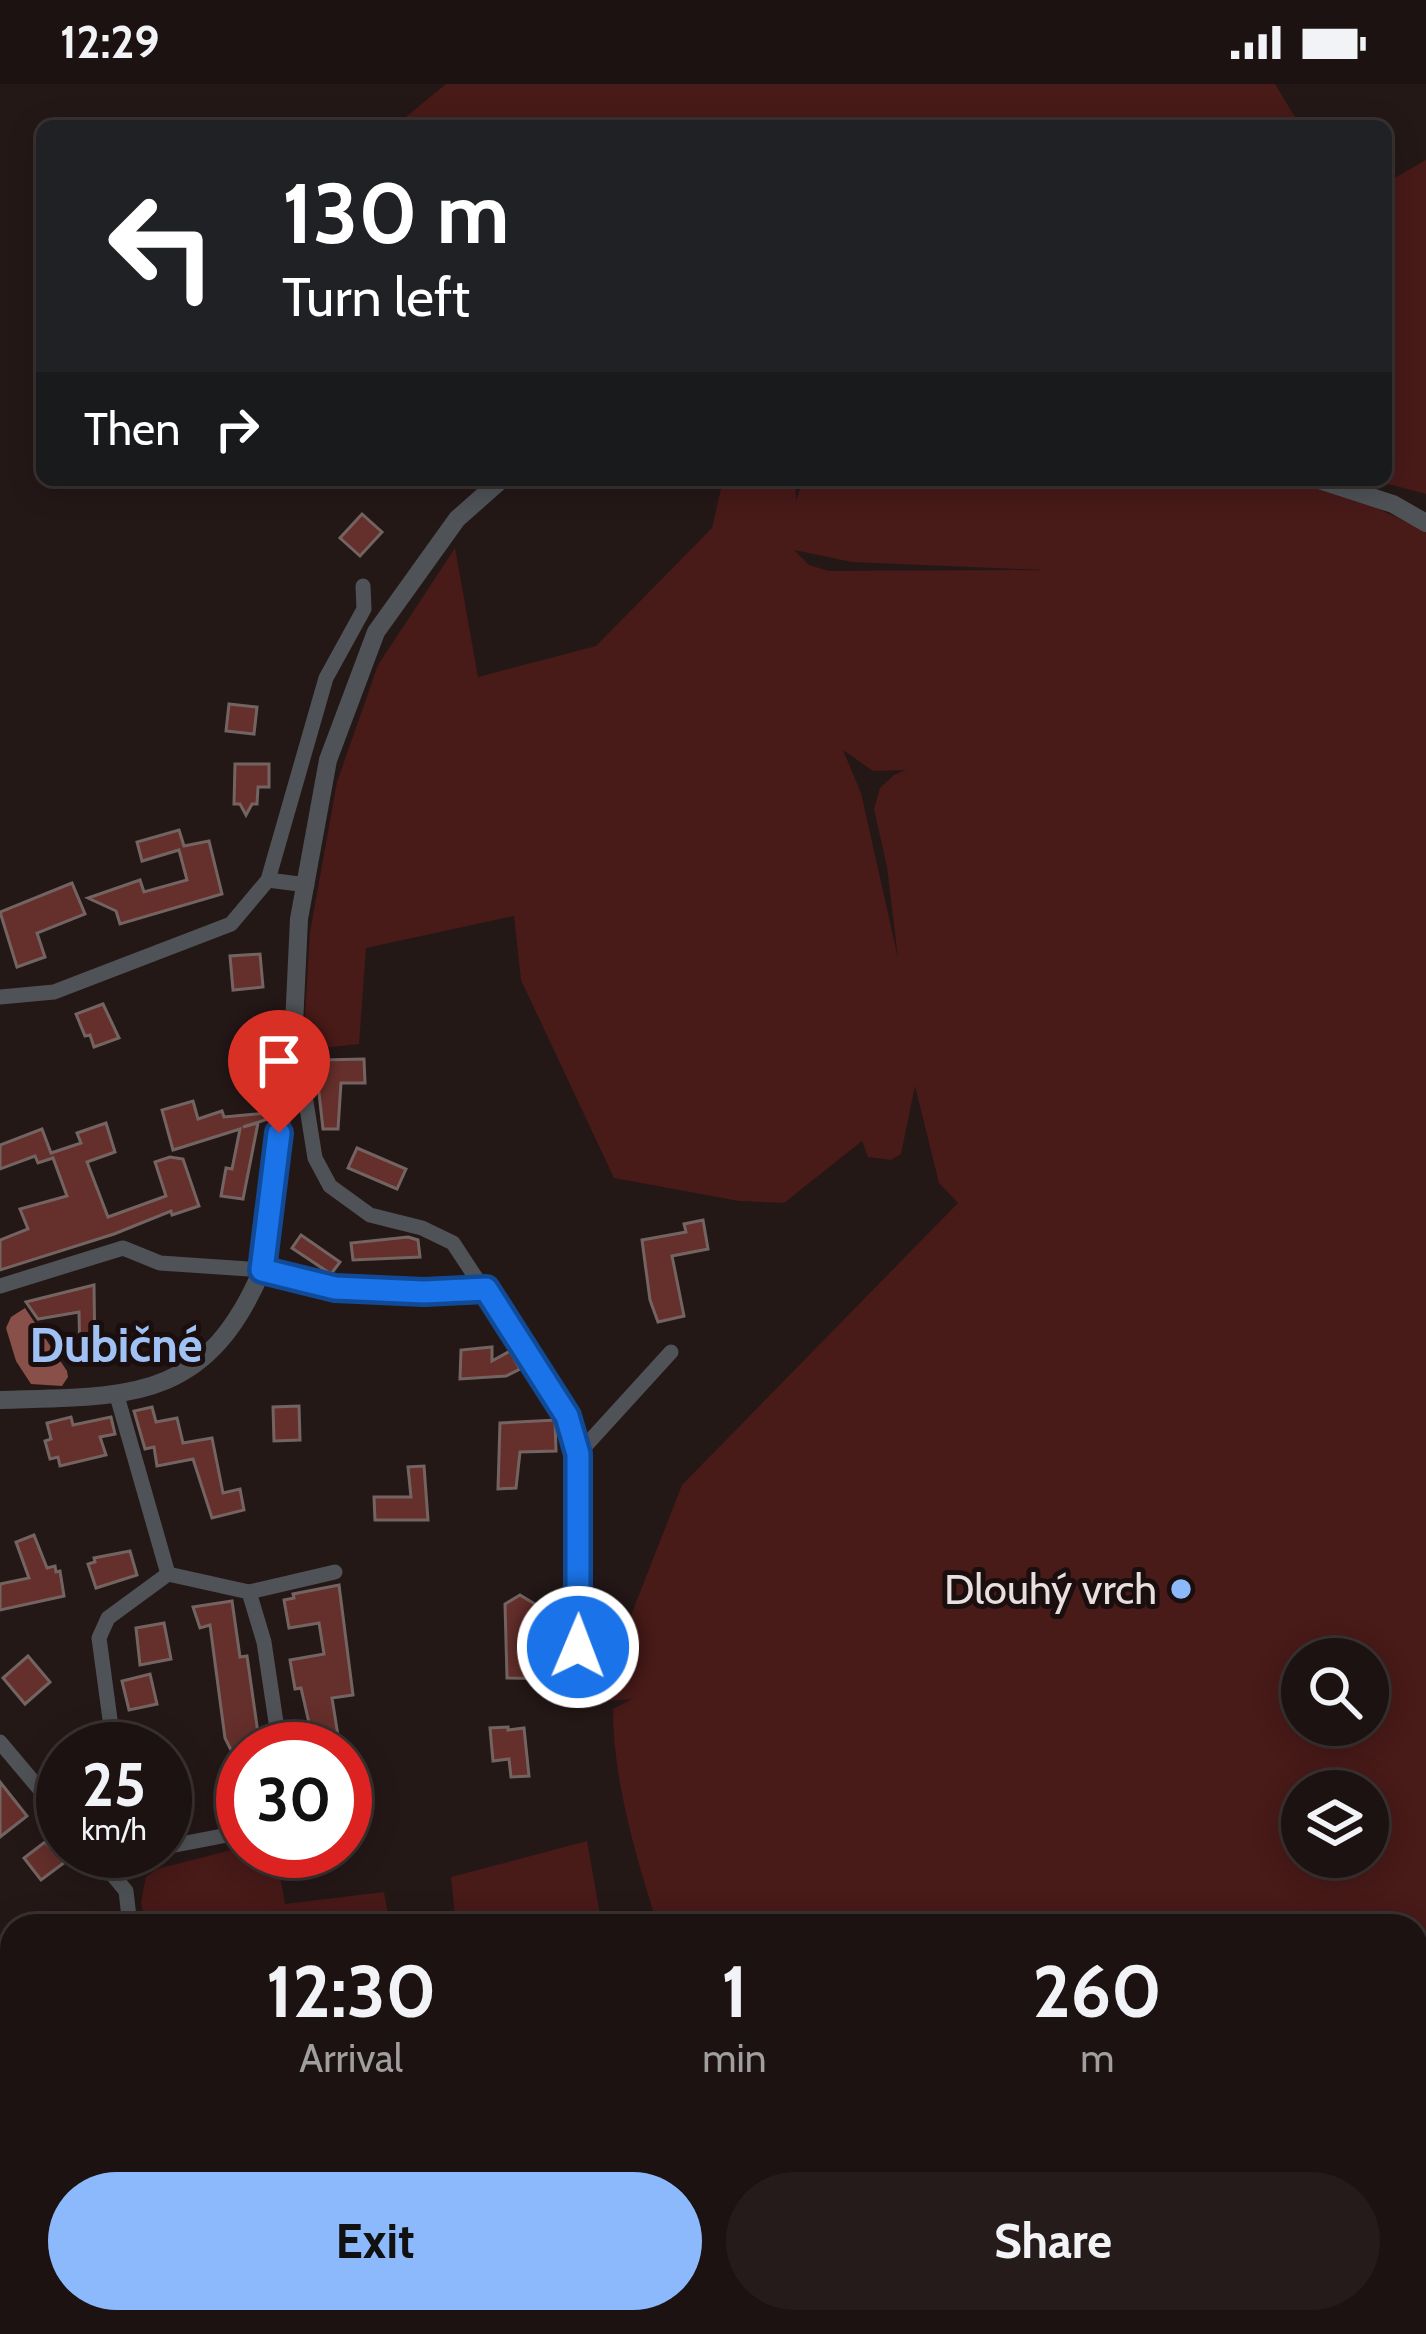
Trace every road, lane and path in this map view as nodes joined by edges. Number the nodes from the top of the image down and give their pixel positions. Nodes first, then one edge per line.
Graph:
1 (494, 486) edge
2 (1337, 486) edge
3 (1426, 523) edge
4 (363, 586) dead end
5 (268, 880) junction
6 (307, 885) junction
7 (0, 997) edge
8 (294, 1025) junction
9 (262, 1270) junction
10 (0, 1286) edge
11 (486, 1289) junction
12 (671, 1352) dead end
13 (117, 1396) junction
14 (0, 1400) edge
15 (578, 1454) junction
16 (335, 1572) dead end
17 (168, 1574) junction
18 (249, 1592) junction
19 (577, 1688) dead end
20 (110, 1722) edge
21 (276, 1722) edge
22 (0, 1742) edge
23 (36, 1785) edge
24 (116, 1878) edge
25 (129, 1914) edge

1 - 6 street
2 - 3 street
4 - 5 street
5 - 6 street
5 - 7 street
6 - 8 street
8 - 9 street
8 - 11 street
9 - 10 street
9 - 11 street
9 - 13 street
11 - 15 street
12 - 15 street
13 - 14 street
13 - 17 street
15 - 19 street
16 - 18 street
17 - 18 street
17 - 20 street
18 - 21 street
22 - 23 street
24 - 25 street

